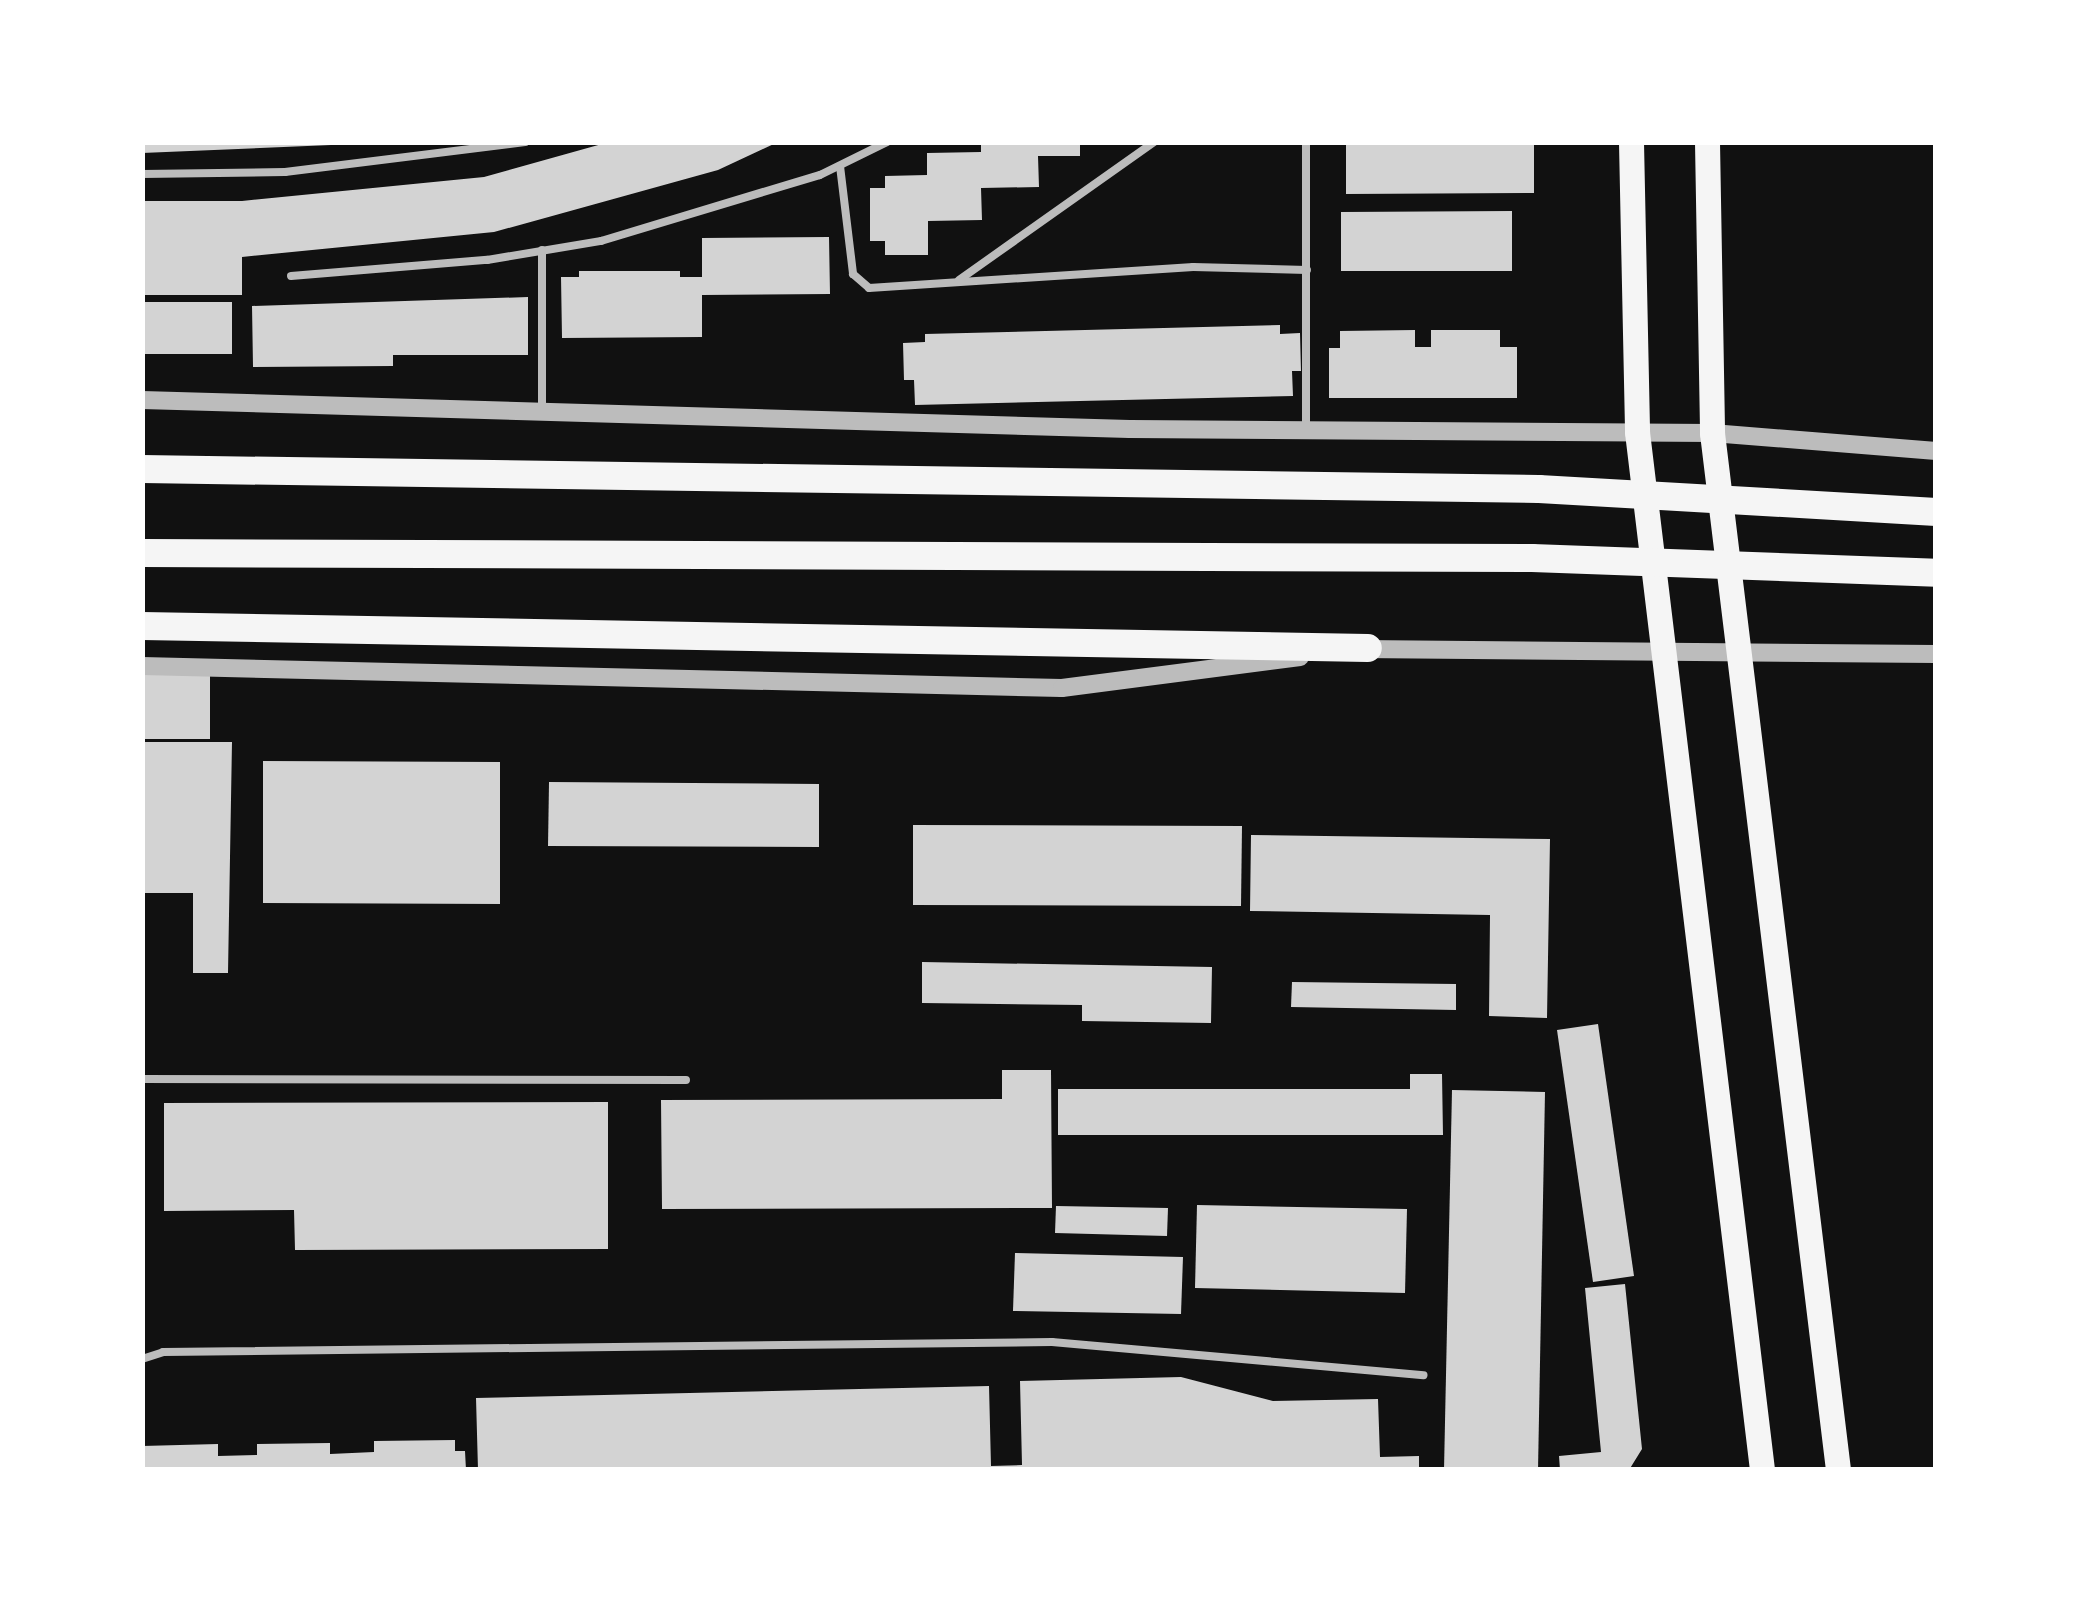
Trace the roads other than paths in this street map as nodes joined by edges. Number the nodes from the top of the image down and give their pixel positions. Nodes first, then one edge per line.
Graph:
1 (525, 142) edge
2 (887, 142) edge
3 (1154, 142) edge
4 (1306, 142) edge
5 (1631, 142) edge
6 (1706, 142) edge
7 (840, 166) junction
8 (142, 174) edge
9 (542, 250) junction
10 (1307, 270) junction
11 (292, 276) dead end
12 (956, 282) junction
13 (142, 400) edge
14 (542, 412) junction
15 (1306, 430) junction
16 (1636, 432) junction
17 (1712, 434) junction
18 (1936, 451) edge
19 (142, 470) edge
20 (1936, 512) edge
21 (142, 553) edge
22 (1936, 573) edge
23 (142, 626) edge
24 (1368, 648) junction
25 (1737, 652) junction
26 (1660, 653) junction
27 (1936, 654) edge
28 (142, 666) edge
29 (142, 1079) edge
30 (686, 1080) dead end
31 (142, 1359) edge
32 (1424, 1375) dead end
33 (1762, 1470) edge
34 (1838, 1470) edge

1 - 8 lane
2 - 7 lane
3 - 12 lane
4 - 10 lane
5 - 16 main road
6 - 17 main road
7 - 9 lane
7 - 12 lane
9 - 11 lane
9 - 14 lane
10 - 12 lane
10 - 15 lane
13 - 14 street
14 - 15 street
15 - 16 street
16 - 17 street
16 - 26 main road
17 - 18 street
17 - 25 main road
19 - 20 highway
21 - 22 highway
23 - 24 highway
24 - 26 street
24 - 28 street
25 - 26 street
25 - 27 street
25 - 34 main road
26 - 33 main road
29 - 30 lane
31 - 32 lane

